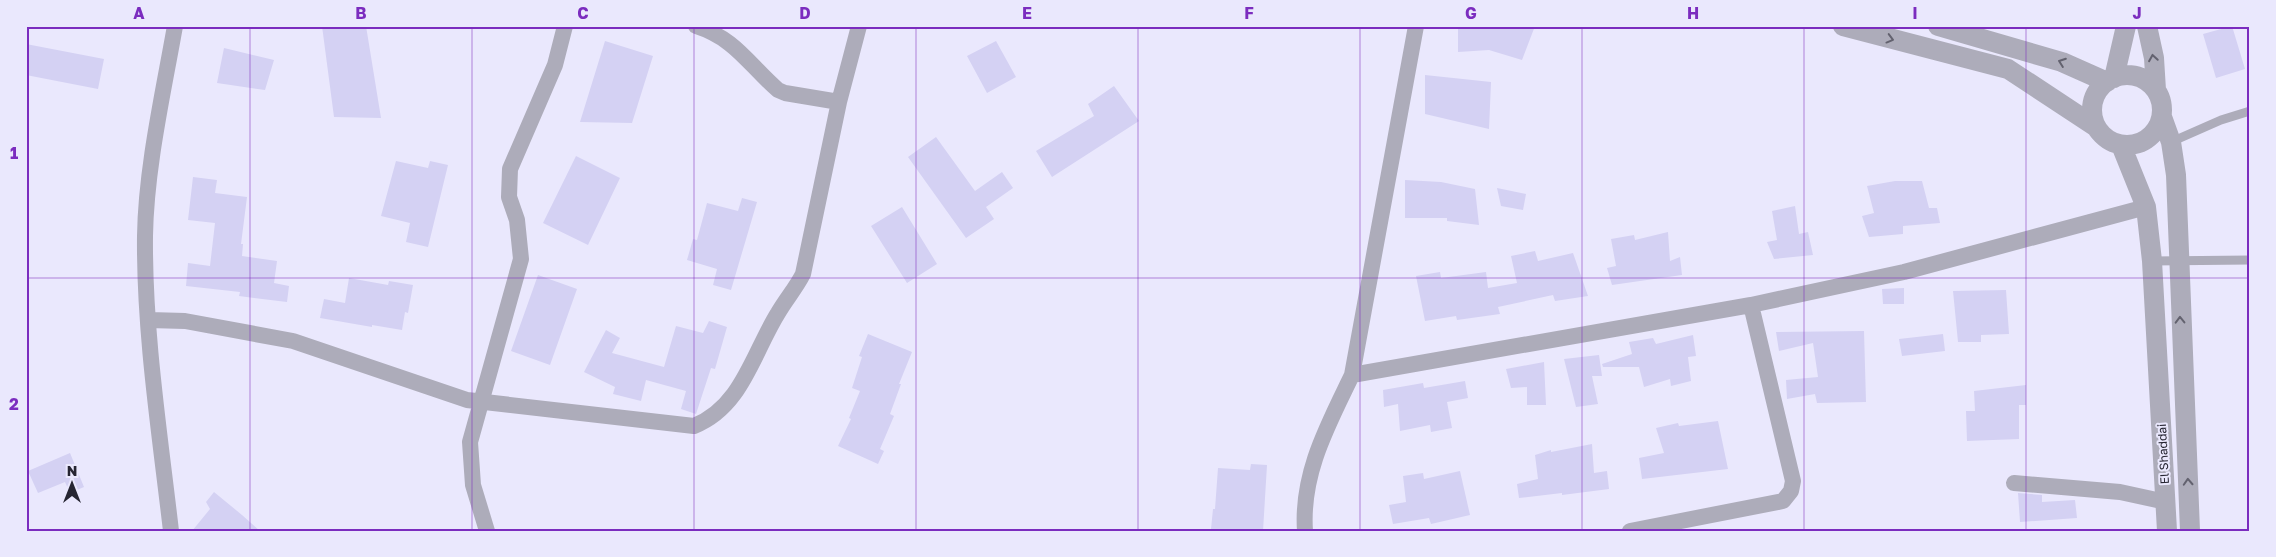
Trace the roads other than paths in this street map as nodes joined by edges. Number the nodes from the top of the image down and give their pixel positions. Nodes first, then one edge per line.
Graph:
1 (175, 26) edge
2 (565, 26) edge
3 (696, 26) edge
4 (859, 26) edge
5 (1416, 26) edge
6 (1843, 26) edge
7 (1938, 26) edge
8 (2126, 26) edge
9 (2147, 26) edge
10 (2110, 80) junction
11 (2156, 90) junction
12 (839, 102) junction
13 (2250, 111) edge
14 (2162, 117) junction
15 (2096, 127) junction
16 (2171, 142) junction
17 (2122, 145) junction
18 (2146, 207) junction
19 (2179, 260) junction
20 (2250, 260) edge
21 (2152, 261) junction
22 (1751, 305) junction
23 (149, 320) junction
24 (1352, 375) junction
25 (480, 402) junction
26 (2014, 483) dead end
27 (2166, 502) junction
28 (171, 531) edge
29 (487, 531) edge
30 (1305, 531) edge
31 (1630, 531) edge
32 (2167, 531) edge
33 (2190, 531) edge

1 - 23 street
2 - 25 street
3 - 12 street
4 - 12 street
5 - 24 street
6 -> 15 street
10 -> 7 street
8 - 10 street
11 -> 9 street
10 - 11 street
10 - 15 street
11 - 14 street
12 - 25 street
13 - 16 lane
14 - 16 street
14 - 17 street
15 - 17 street
16 - 19 street
17 - 18 street, El Shaddai
18 - 21 street, El Shaddai
18 - 22 street
19 - 20 lane
19 - 21 lane
33 -> 19 street
21 - 27 street, El Shaddai
22 - 24 street
22 - 31 street
23 - 25 street
23 - 28 street
24 - 30 street
25 - 29 street
26 - 27 street
27 - 32 street, El Shaddai

